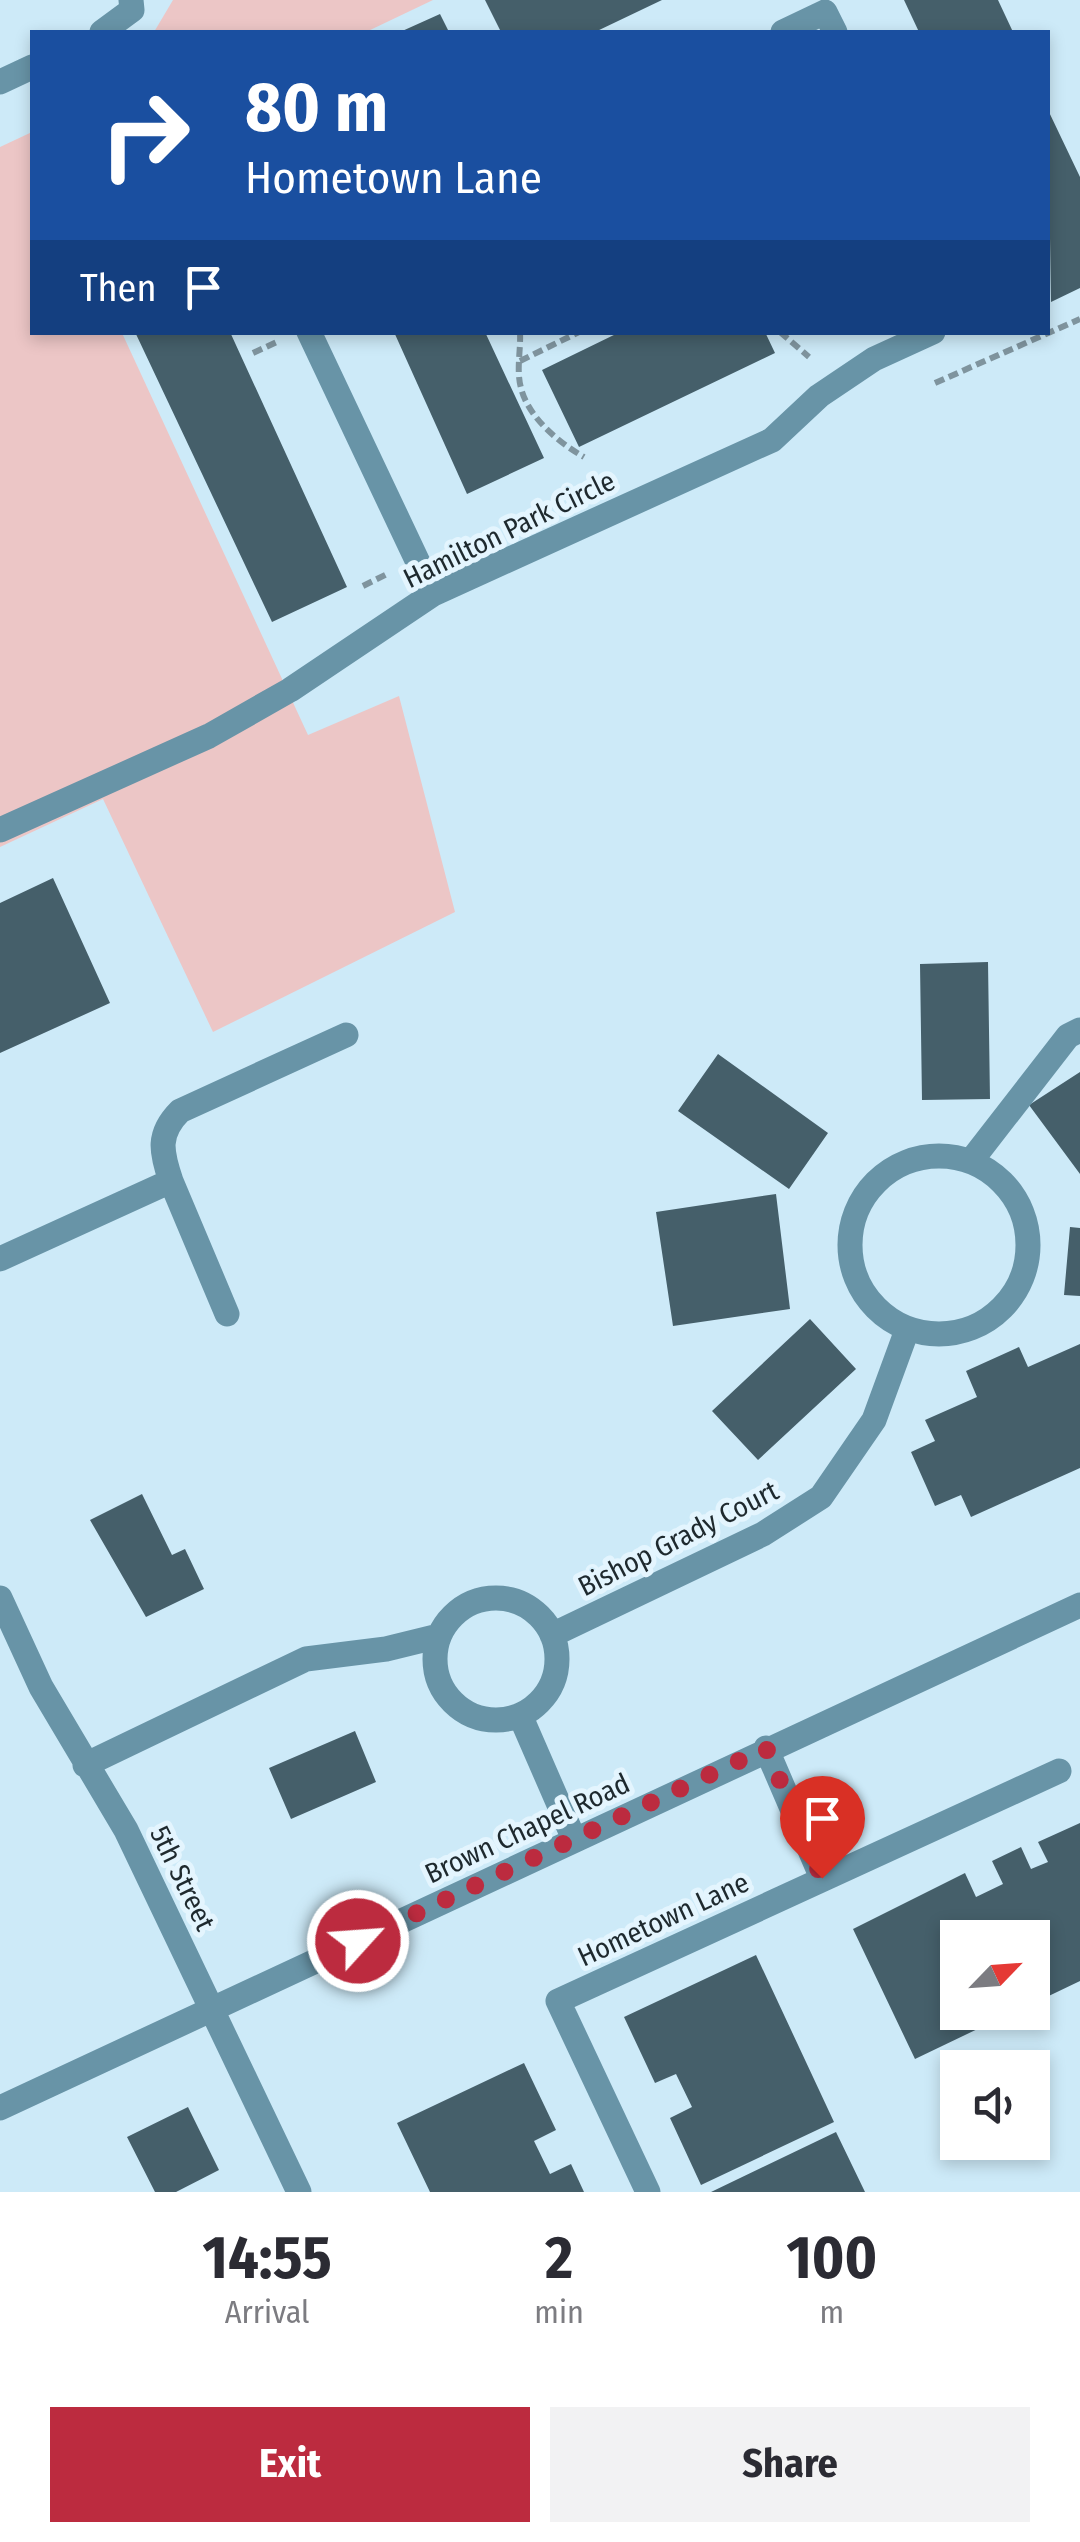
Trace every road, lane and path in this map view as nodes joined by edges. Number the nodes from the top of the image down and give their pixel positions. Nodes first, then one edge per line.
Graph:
1 (131, 0) edge
2 (105, 30) edge
3 (787, 30) edge
4 (834, 30) edge
5 (30, 68) edge
6 (0, 82) edge
7 (1080, 319) edge
8 (1050, 332) edge
9 (298, 335) edge
10 (520, 335) edge
11 (573, 335) edge
12 (783, 335) edge
13 (926, 335) edge
14 (1043, 335) edge
15 (253, 353) dead end
16 (809, 358) dead end
17 (520, 361) junction
18 (936, 382) dead end
19 (584, 457) dead end
20 (396, 570) dead end
21 (363, 586) dead end
22 (433, 594) junction
23 (0, 830) edge
24 (1080, 1030) edge
25 (346, 1035) dead end
26 (972, 1161) junction
27 (170, 1181) junction
28 (0, 1259) edge
29 (226, 1314) dead end
30 (906, 1330) junction
31 (0, 1598) edge
32 (1078, 1610) edge
33 (552, 1635) junction
34 (439, 1636) junction
35 (520, 1716) junction
36 (766, 1748) junction
37 (84, 1765) junction
38 (1059, 1771) dead end
39 (574, 1838) junction
40 (822, 1878) junction
41 (214, 2009) junction
42 (0, 2108) edge
43 (300, 2192) edge
44 (648, 2192) edge

1 - 2 street
3 - 4 street
5 - 6 street
7 - 8 path
9 - 15 path
9 - 22 street
10 - 17 path
11 - 17 path
12 - 16 path
13 - 22 street, Hamilton Park Circle
14 - 18 path
17 - 19 path
20 - 21 path
22 - 23 street, Hamilton Park Circle
24 - 26 street
25 - 27 street
26 - 30 street
26 - 30 street
27 - 28 street
27 - 29 street
30 - 33 street, Bishop Grady Court
31 - 37 street, 5th Street
32 - 36 street, Brown Chapel Road
33 - 34 street
33 - 35 street
34 - 35 street
34 - 37 street
35 - 39 street
36 - 39 street, Brown Chapel Road
36 - 40 street
37 - 41 street, 5th Street
38 - 40 street, Hometown Lane
39 - 41 street, Brown Chapel Road
40 - 44 street, Hometown Lane
41 - 42 street, Brown Chapel Road
41 - 43 street, 5th Street

